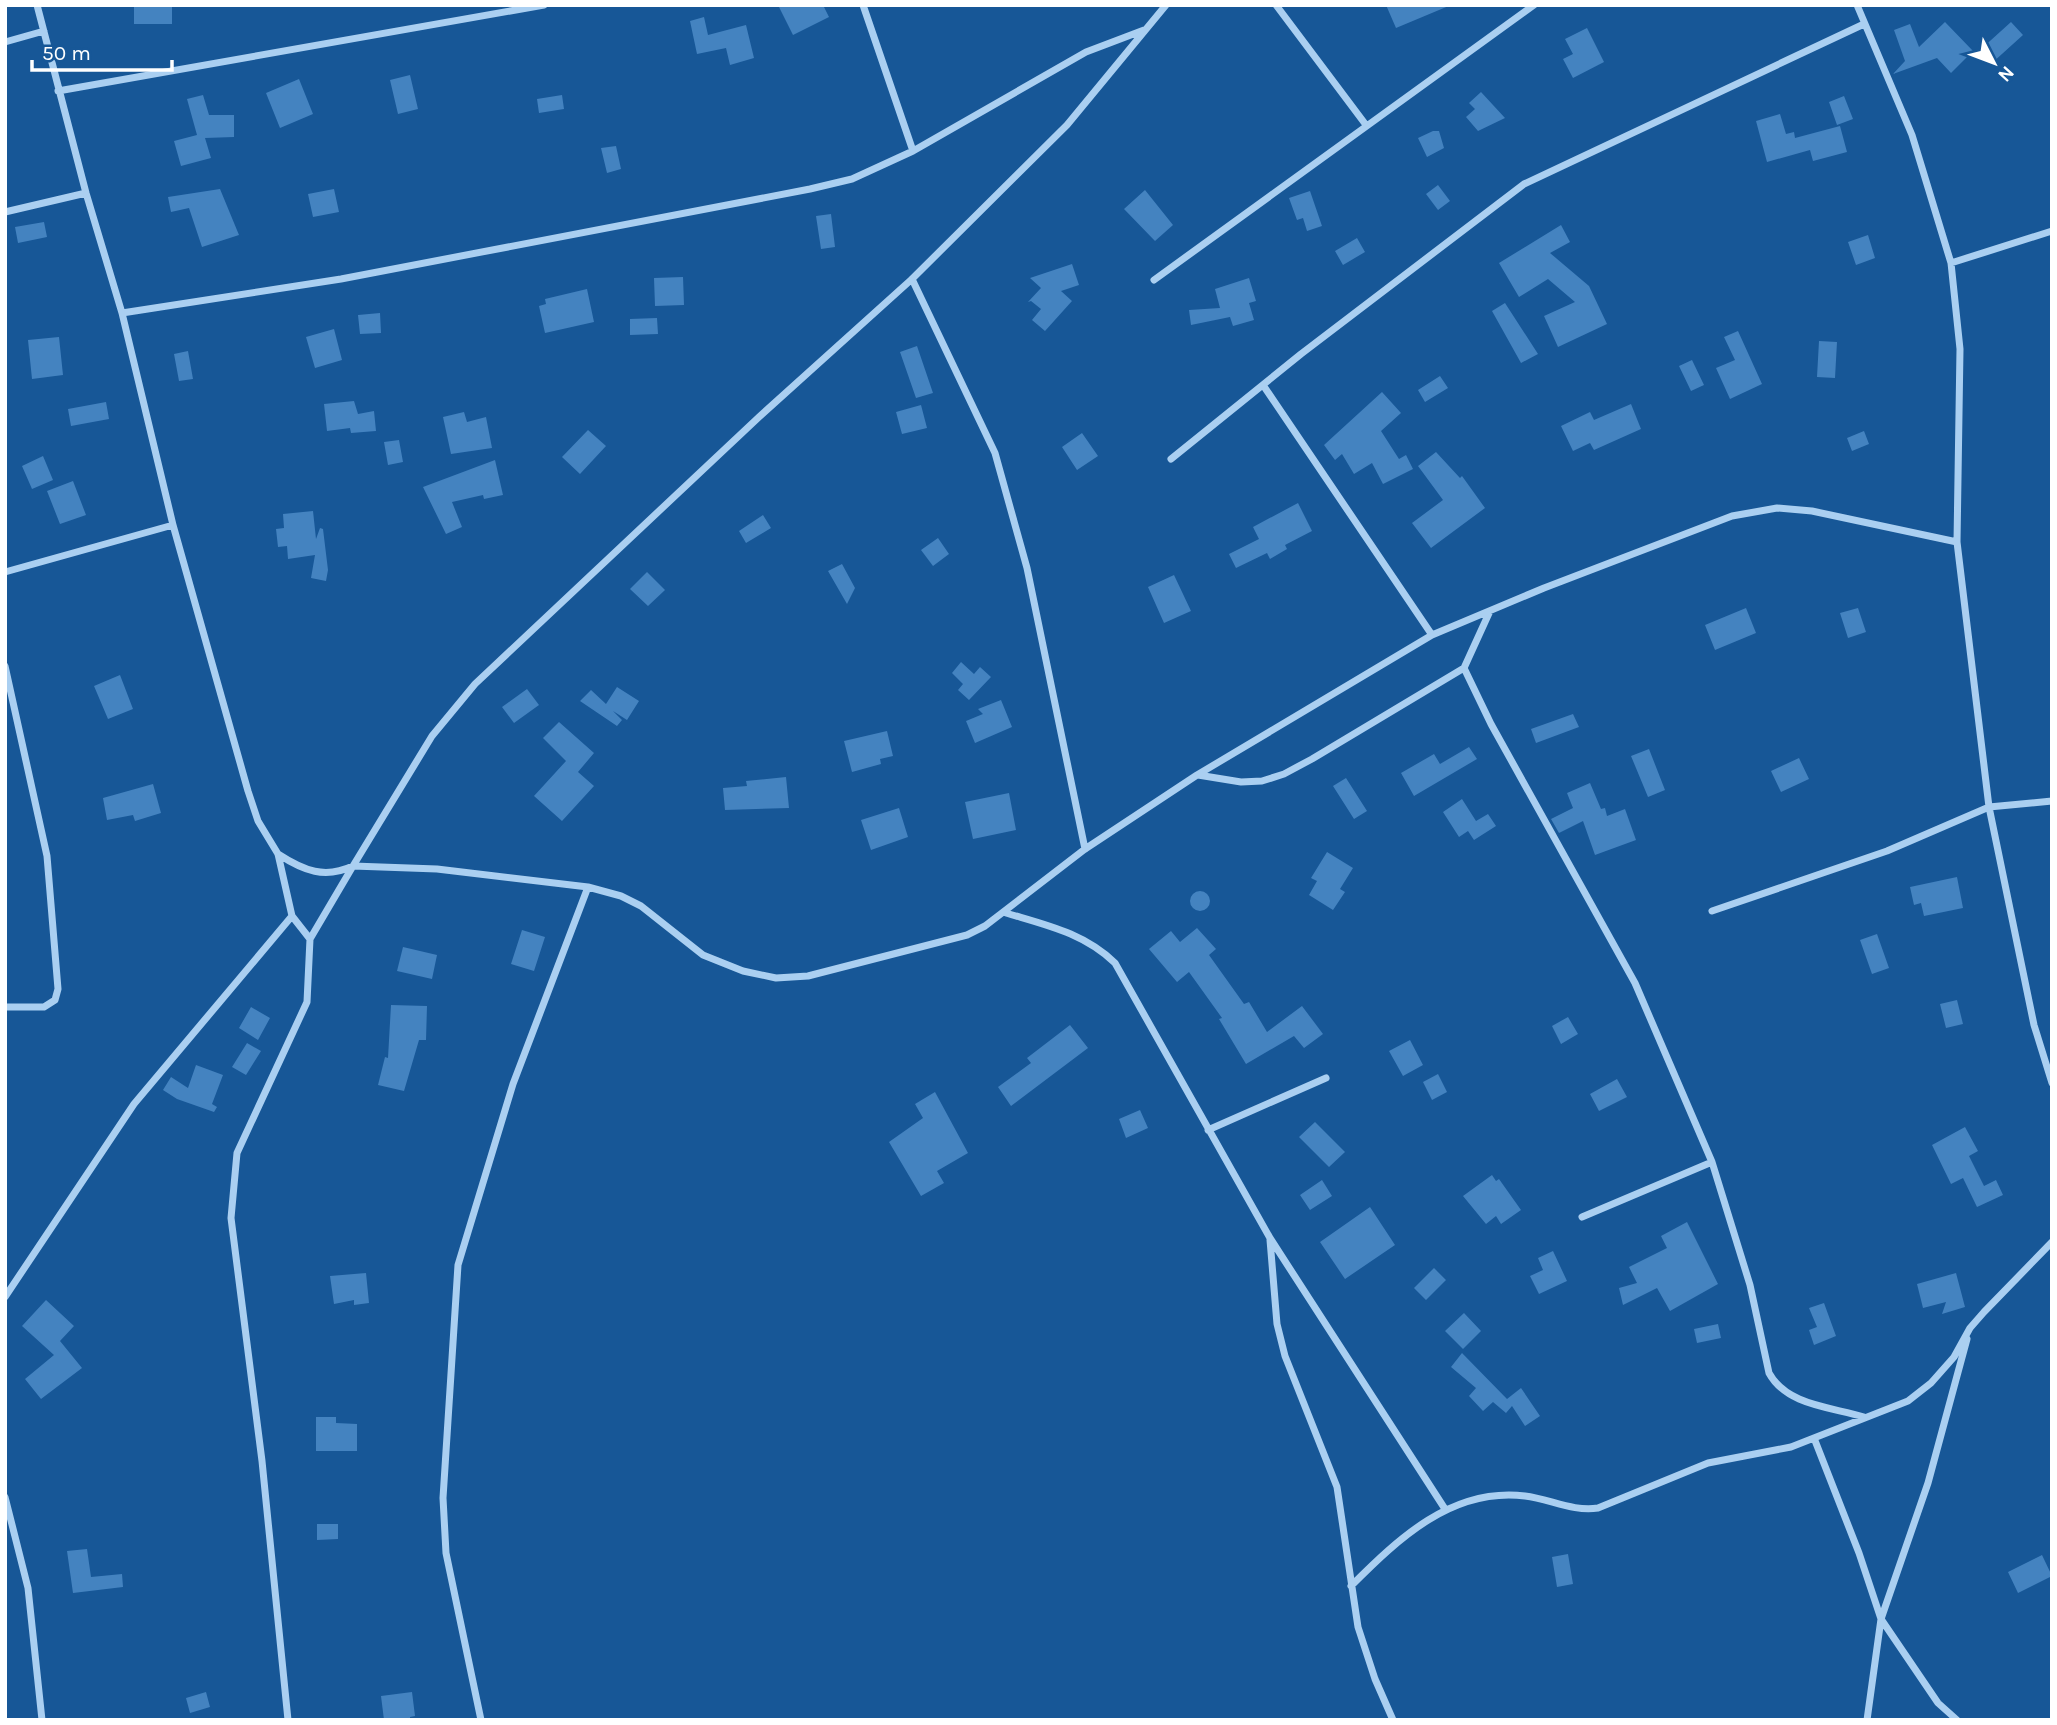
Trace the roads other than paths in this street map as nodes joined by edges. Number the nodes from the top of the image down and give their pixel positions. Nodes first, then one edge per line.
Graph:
1 (37, 5) edge
2 (544, 5) edge
3 (863, 5) edge
4 (1166, 5) edge
5 (1276, 5) edge
6 (1534, 5) edge
7 (1857, 5) edge
8 (1864, 24) junction
9 (1147, 29) junction
10 (44, 31) junction
11 (5, 42) edge
12 (58, 91) junction
13 (1366, 125) junction
14 (914, 151) junction
15 (86, 193) junction
16 (5, 212) edge
17 (2052, 231) edge
18 (1951, 263) junction
19 (912, 279) junction
20 (1154, 280) dead end
21 (122, 313) junction
22 (1263, 385) junction
23 (1171, 459) dead end
24 (173, 525) junction
25 (1957, 542) junction
26 (5, 572) edge
27 (1491, 611) junction
28 (1432, 635) junction
29 (5, 666) edge
30 (1464, 668) junction
31 (1197, 775) junction
32 (2052, 801) edge
33 (1989, 807) junction
34 (1085, 849) junction
35 (278, 854) junction
36 (354, 866) junction
37 (588, 887) junction
38 (1712, 911) dead end
39 (1006, 912) junction
40 (292, 916) junction
41 (310, 939) junction
42 (5, 1007) edge
43 (1326, 1078) dead end
44 (2052, 1083) edge
45 (1208, 1130) junction
46 (1712, 1162) junction
47 (1582, 1217) dead end
48 (1270, 1238) junction
49 (2052, 1242) edge
50 (5, 1297) edge
51 (1970, 1328) junction
52 (1864, 1417) junction
53 (1814, 1438) junction
54 (5, 1497) edge
55 (1445, 1509) junction
56 (1351, 1586) junction
57 (1881, 1619) junction
58 (42, 1720) edge
59 (288, 1720) edge
60 (481, 1720) edge
61 (1393, 1720) edge
62 (1867, 1720) edge
63 (1958, 1720) edge

1 - 10 street
2 - 12 street
3 - 14 street
4 - 9 street
5 - 13 street
6 - 13 street
7 - 8 street
8 - 18 street
8 - 22 street
9 - 14 street
9 - 19 street
10 - 11 street
10 - 12 street
12 - 15 street
13 - 20 street
14 - 21 street
15 - 16 street
15 - 21 street
17 - 18 street
18 - 25 street
19 - 34 street
19 - 36 street
21 - 24 street
22 - 23 street
22 - 28 street
24 - 26 street
24 - 35 street
25 - 27 street
25 - 33 street
27 - 28 street
27 - 30 street
28 - 31 street
29 - 42 street
30 - 31 street
30 - 46 street
31 - 34 street
32 - 33 street
33 - 38 street
33 - 44 street
34 - 39 street
35 - 36 street
35 - 40 street
36 - 37 street
36 - 41 street
37 - 39 street
37 - 60 street
39 - 45 street
40 - 41 street
40 - 50 street
41 - 59 street
43 - 45 street
45 - 48 street
46 - 47 street
46 - 52 street
48 - 55 street
48 - 56 street
49 - 51 street
51 - 52 street
51 - 57 street
52 - 53 street
53 - 55 street
53 - 57 street
54 - 58 street
55 - 56 street
56 - 61 street
57 - 62 street
57 - 63 street

